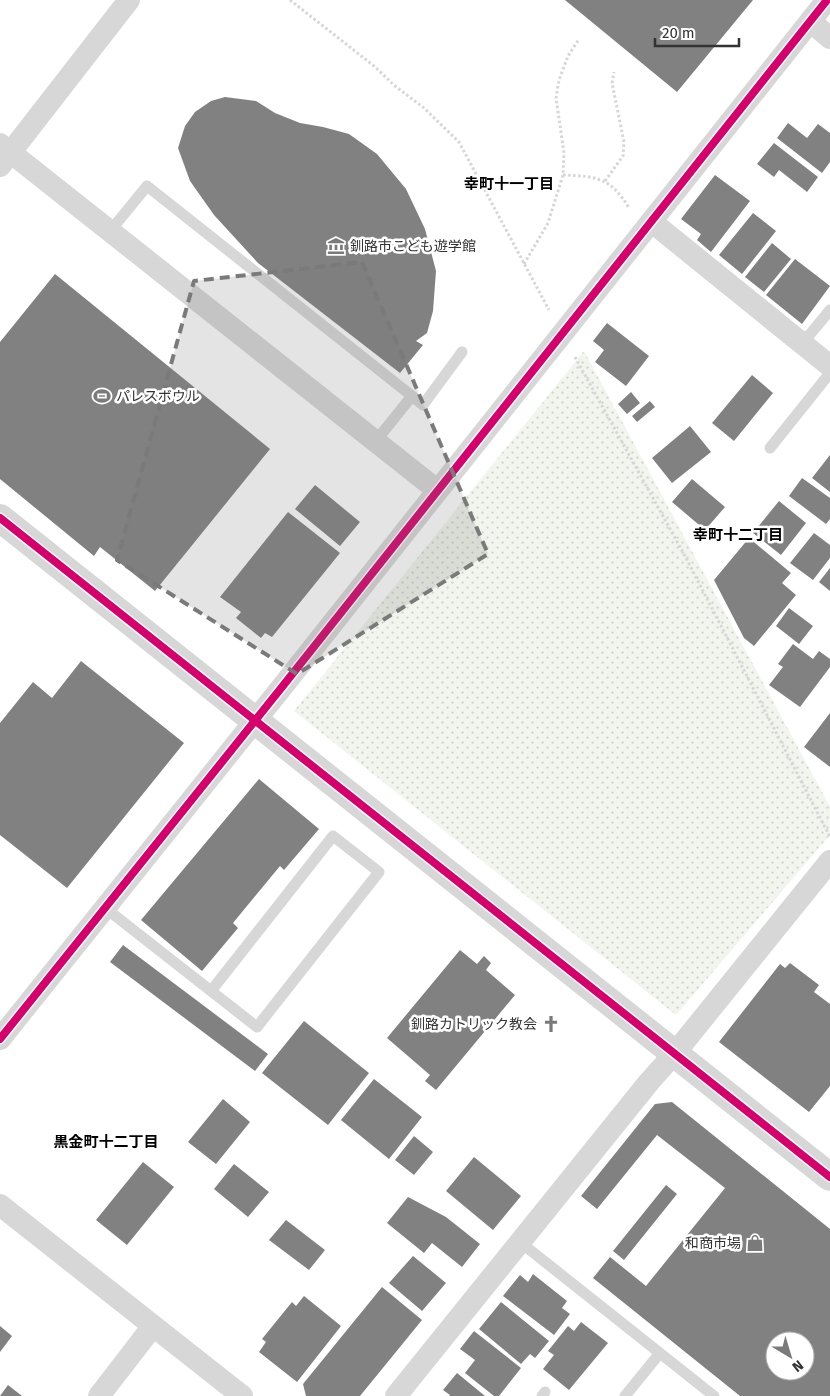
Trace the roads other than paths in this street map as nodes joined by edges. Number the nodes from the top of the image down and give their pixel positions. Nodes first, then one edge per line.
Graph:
1 (129, 0) edge
2 (827, 0) edge
3 (810, 21) junction
4 (830, 38) edge
5 (4, 154) edge
6 (648, 227) junction
7 (111, 230) junction
8 (830, 310) edge
9 (802, 344) junction
10 (462, 352) dead end
11 (830, 366) edge
12 (830, 373) edge
13 (412, 396) junction
14 (375, 442) junction
15 (770, 448) dead end
16 (437, 490) junction
17 (0, 518) edge
18 (254, 721) junction
19 (830, 861) edge
20 (104, 907) junction
21 (211, 991) junction
22 (0, 1038) edge
23 (675, 1053) junction
24 (830, 1177) edge
25 (0, 1205) edge
26 (520, 1242) junction
27 (153, 1326) junction
28 (660, 1353) junction
29 (99, 1396) edge
30 (242, 1396) edge
31 (396, 1396) edge
32 (625, 1396) edge
33 (714, 1396) edge

1 - 5 street
2 - 3 street
3 - 4 street
3 - 6 street
5 - 7 street
6 - 9 street
6 - 16 street
7 - 13 lane
7 - 14 street
8 - 9 lane
9 - 11 street
10 - 13 lane
12 - 15 lane
13 - 14 lane
14 - 16 street
16 - 18 street
17 - 18 street
18 - 20 street
18 - 23 street
19 - 23 street
20 - 21 lane
20 - 22 street
21 - 21 lane
23 - 24 street
23 - 26 street
25 - 27 street
26 - 28 lane
26 - 31 street
27 - 29 street
27 - 30 street
28 - 32 lane
28 - 33 lane

